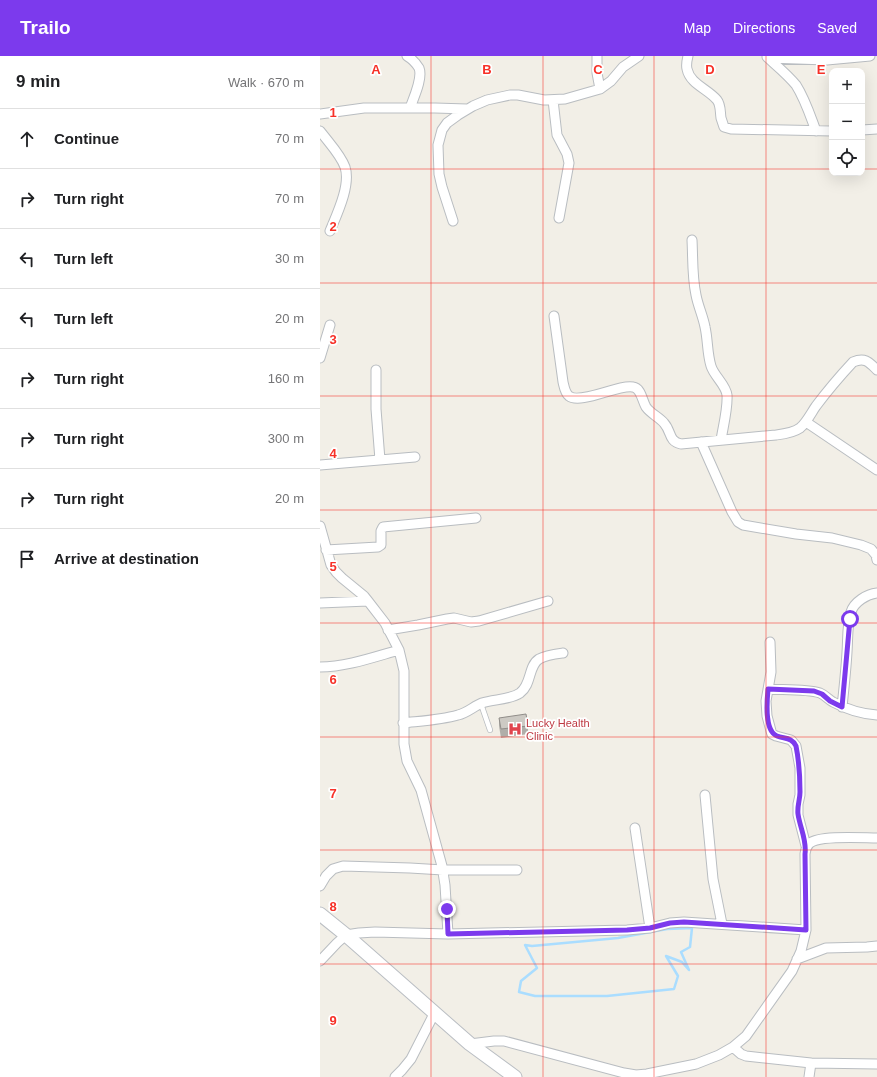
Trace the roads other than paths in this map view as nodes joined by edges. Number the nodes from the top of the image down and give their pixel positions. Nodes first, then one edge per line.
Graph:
1 (408, 56) edge
2 (597, 56) edge
3 (639, 56) edge
4 (688, 56) edge
5 (870, 56) edge
6 (767, 57) edge
7 (600, 88) junction
8 (553, 100) junction
9 (410, 108) junction
10 (467, 109) junction
11 (320, 114) edge
12 (877, 129) edge
13 (865, 130) edge
14 (816, 131) junction
15 (829, 131) edge
16 (320, 132) edge
17 (559, 218) dead end
18 (453, 222) dead end
19 (330, 231) dead end
20 (692, 240) dead end
21 (554, 316) dead end
22 (330, 325) dead end
23 (320, 358) edge
24 (376, 370) dead end
25 (877, 370) edge
26 (806, 422) junction
27 (722, 440) junction
28 (701, 442) junction
29 (415, 457) dead end
30 (380, 460) junction
31 (320, 465) edge
32 (877, 470) edge
33 (476, 518) dead end
34 (320, 526) edge
35 (326, 550) junction
36 (877, 560) edge
37 (877, 593) edge
38 (368, 601) junction
39 (548, 601) dead end
40 (320, 604) edge
41 (388, 630) junction
42 (770, 642) dead end
43 (399, 650) junction
44 (563, 653) dead end
45 (320, 667) edge
46 (768, 689) junction
47 (481, 704) junction
48 (842, 707) junction
49 (877, 715) edge
50 (403, 723) junction
51 (490, 730) dead end
52 (705, 796) dead end
53 (636, 828) dead end
54 (877, 838) edge
55 (806, 846) junction
56 (443, 870) junction
57 (517, 870) dead end
58 (320, 886) edge
59 (320, 914) edge
60 (722, 924) junction
61 (650, 928) junction
62 (806, 930) junction
63 (448, 934) junction
64 (346, 935) junction
65 (877, 946) edge
66 (798, 959) junction
67 (320, 961) edge
68 (435, 1012) junction
69 (470, 1044) junction
70 (733, 1047) junction
71 (811, 1063) junction
72 (877, 1064) edge
73 (394, 1077) edge
74 (515, 1077) edge
75 (809, 1077) edge

1 - 9 street
2 - 7 street
3 - 7 street
4 - 14 street
5 - 6 street
6 - 14 street
7 - 8 street
8 - 10 street
8 - 17 street
9 - 10 street
9 - 11 street
10 - 18 street
12 - 13 street
14 - 15 street
16 - 19 street
20 - 27 street
21 - 28 street
22 - 23 street
24 - 30 street
25 - 26 street
26 - 27 street
26 - 32 street
27 - 28 street
28 - 36 street
29 - 30 street
30 - 31 street
33 - 35 street
34 - 35 street
35 - 38 street
37 - 48 street
38 - 40 street
38 - 41 street
39 - 41 street
41 - 43 street
42 - 46 street
43 - 45 street
43 - 50 street
44 - 47 street
46 - 48 street
46 - 55 street
47 - 50 street
47 - 51 lane
48 - 49 street
50 - 56 street
52 - 60 street
53 - 61 street
54 - 55 street
55 - 62 street
56 - 57 street
56 - 58 street
56 - 63 street
59 - 64 main road
60 - 61 street
60 - 62 street
61 - 63 street
62 - 66 street
63 - 64 street
64 - 67 street
64 - 68 main road
65 - 66 street
66 - 70 street
68 - 69 main road
68 - 73 street
69 - 70 street
69 - 74 main road
70 - 71 street
71 - 72 street
71 - 75 street

